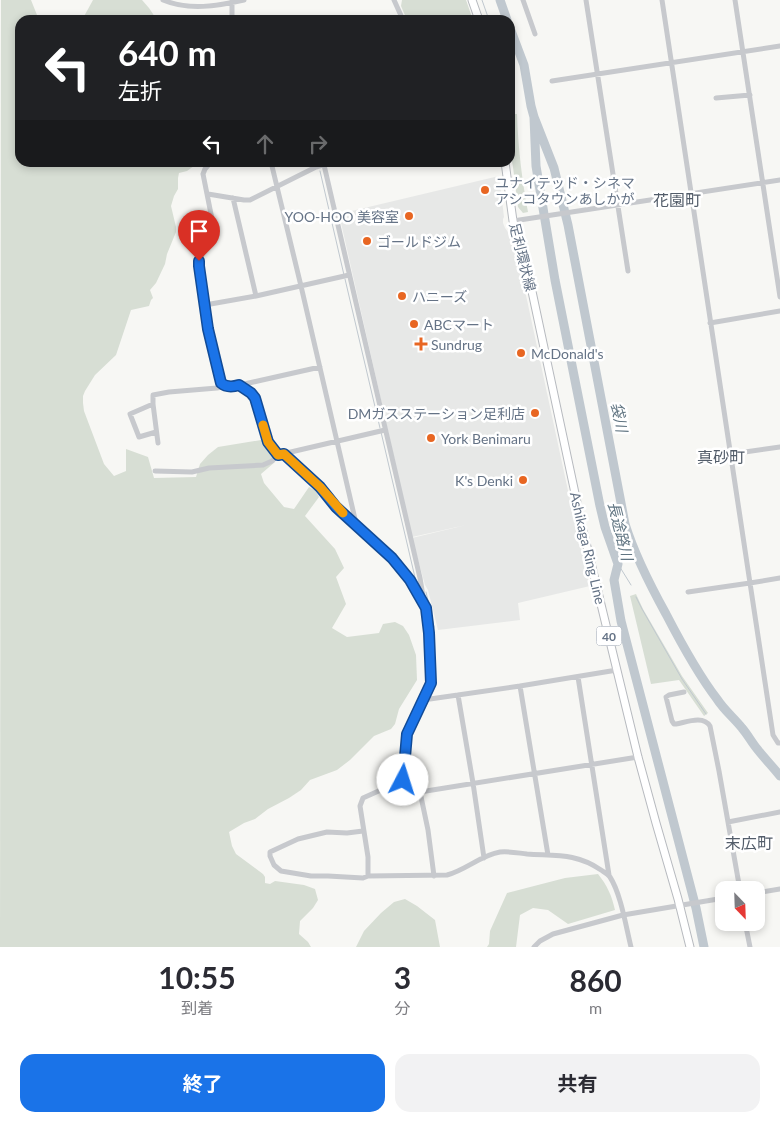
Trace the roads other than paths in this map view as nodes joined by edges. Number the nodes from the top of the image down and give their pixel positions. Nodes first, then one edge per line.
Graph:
1 (163, 0) edge
2 (244, 0) edge
3 (394, 0) edge
4 (472, 0) edge
5 (523, 0) edge
6 (586, 0) edge
7 (662, 0) edge
8 (735, 0) edge
9 (231, 2) edge
10 (232, 15) edge
11 (402, 15) edge
12 (477, 15) edge
13 (535, 34) dead end
14 (780, 46) edge
15 (743, 52) junction
16 (671, 63) junction
17 (598, 74) junction
18 (552, 81) dead end
19 (750, 95) junction
20 (716, 98) dead end
21 (207, 167) edge
22 (273, 167) edge
23 (318, 167) edge
24 (325, 167) edge
25 (506, 167) edge
26 (780, 180) edge
27 (763, 183) junction
28 (277, 186) junction
29 (208, 194) junction
30 (691, 194) junction
31 (233, 198) junction
32 (617, 205) junction
33 (513, 221) junction
34 (628, 271) dead end
35 (349, 275) junction
36 (301, 286) junction
37 (256, 296) junction
38 (780, 297) edge
39 (205, 305) junction
40 (780, 311) edge
41 (710, 323) junction
42 (320, 367) junction
43 (239, 385) junction
44 (224, 386) junction
45 (153, 404) junction
46 (385, 430) junction
47 (156, 432) junction
48 (337, 442) junction
49 (158, 443) dead end
50 (780, 447) edge
51 (281, 454) junction
52 (731, 454) junction
53 (155, 471) dead end
54 (353, 523) junction
55 (780, 578) edge
56 (750, 583) junction
57 (688, 592) dead end
58 (426, 608) junction
59 (617, 670) junction
60 (578, 677) junction
61 (520, 686) junction
62 (684, 692) dead end
63 (458, 695) junction
64 (423, 700) junction
65 (780, 743) edge
66 (638, 757) junction
67 (592, 764) junction
68 (534, 773) junction
69 (403, 780) junction
70 (473, 783) junction
71 (420, 792) junction
72 (780, 812) edge
73 (728, 822) junction
74 (363, 831) junction
75 (548, 855) junction
76 (484, 858) junction
77 (609, 875) junction
78 (368, 876) junction
79 (434, 876) junction
80 (738, 881) edge
81 (780, 889) edge
82 (765, 892) edge
83 (715, 900) edge
84 (680, 906) junction
85 (624, 916) junction
86 (747, 931) edge
87 (534, 947) edge
88 (631, 947) edge
89 (690, 947) edge
90 (750, 947) edge

1 - 9 street
2 - 9 street
3 - 11 street
4 - 12 main road
5 - 13 street
6 - 17 street
7 - 16 street
8 - 15 street
9 - 10 street
14 - 15 street
15 - 16 street
15 - 19 street
16 - 17 street
16 - 30 street
17 - 18 street
17 - 32 street
19 - 20 street
19 - 27 street
21 - 29 street
22 - 28 street
23 - 28 street
24 - 35 street
25 - 33 main road, 足利環状線 / 40
26 - 27 street
27 - 30 street
27 - 38 street
28 - 31 street
28 - 36 street
29 - 31 street
29 - 39 street
30 - 32 street
30 - 41 street
31 - 37 street
32 - 33 street
32 - 34 street
33 - 59 main road, 足利環状線 / 40
35 - 36 street
35 - 46 street
36 - 37 street
36 - 42 street
37 - 39 street
39 - 44 street
40 - 41 street
41 - 52 street
42 - 43 street
42 - 48 street
43 - 44 street
43 - 51 street
44 - 45 street
45 - 47 street
45 - 47 street
46 - 48 street
46 - 58 street
47 - 49 street
48 - 51 street
48 - 54 street
50 - 52 street
51 - 53 street
51 - 54 street
52 - 56 street
54 - 58 street
55 - 56 street
56 - 57 street
56 - 65 street
58 - 64 street
59 - 60 street
59 - 66 main road, 40
60 - 61 street
60 - 67 street
61 - 63 street
61 - 68 street
62 - 73 street
63 - 64 street
63 - 70 street
64 - 69 street
66 - 67 street
66 - 84 main road, 40
67 - 68 street
67 - 77 street
68 - 70 street
68 - 75 street
69 - 71 street
69 - 74 street
70 - 71 street
70 - 76 street
71 - 79 street
72 - 73 street
73 - 80 street
74 - 78 street
74 - 78 street
75 - 76 street
75 - 77 street
76 - 79 street
77 - 85 street
78 - 79 street
81 - 82 street
83 - 84 street
84 - 85 street
84 - 89 main road, 40
85 - 87 street
85 - 88 street
86 - 90 street

